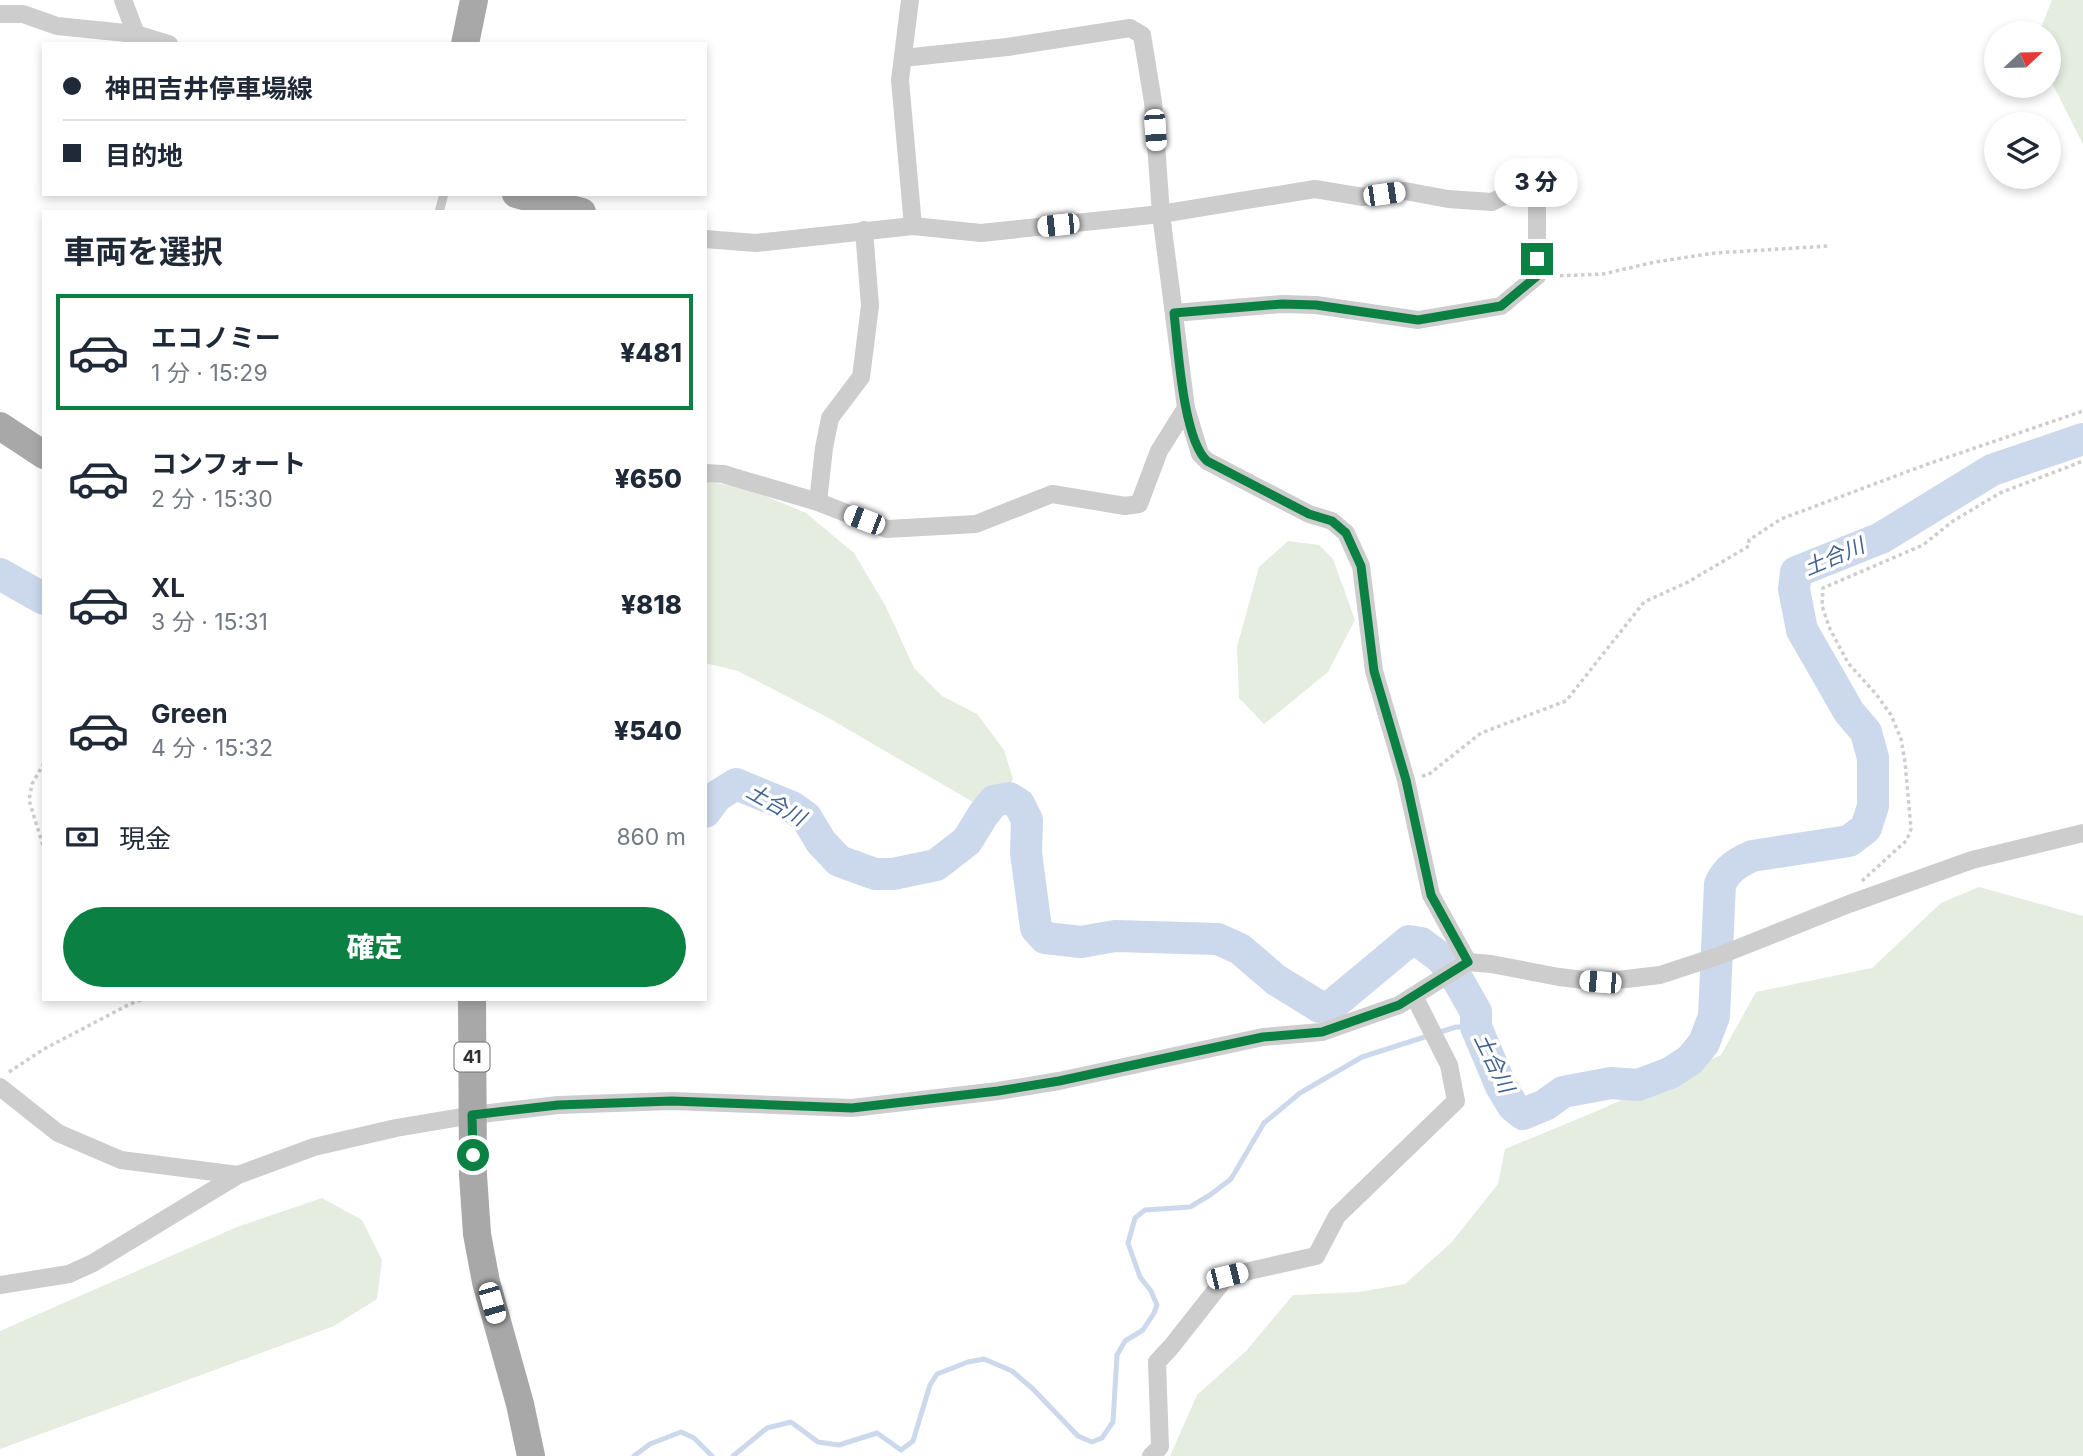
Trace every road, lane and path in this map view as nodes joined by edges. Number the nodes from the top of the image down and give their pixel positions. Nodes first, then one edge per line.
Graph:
1 (123, 0) edge
2 (474, 0) edge
3 (911, 0) edge
4 (0, 14) edge
5 (136, 33) junction
6 (163, 42) edge
7 (465, 42) edge
8 (903, 58) junction
9 (523, 196) edge
10 (575, 210) edge
11 (1161, 214) junction
12 (913, 226) junction
13 (864, 230) junction
14 (707, 239) edge
15 (1829, 246) dead end
16 (1537, 276) junction
17 (1174, 313) junction
18 (1186, 408) junction
19 (2083, 411) edge
20 (0, 426) edge
21 (42, 454) edge
22 (2083, 461) edge
23 (707, 473) edge
24 (818, 502) junction
25 (42, 766) edge
26 (1406, 780) junction
27 (2083, 833) edge
28 (42, 842) edge
29 (1849, 904) junction
30 (1468, 962) junction
31 (1414, 996) junction
32 (126, 1001) edge
33 (137, 1001) edge
34 (472, 1001) edge
35 (128, 1004) junction
36 (0, 1075) edge
37 (0, 1087) edge
38 (472, 1115) junction
39 (238, 1175) junction
40 (0, 1285) edge
41 (531, 1456) edge
42 (1151, 1456) edge

1 - 5 street
2 - 7 main road
3 - 8 street
4 - 5 street
5 - 6 street
8 - 11 street
8 - 12 street
9 - 10 main road
11 - 12 street
11 - 16 street
11 - 17 street
12 - 13 street
13 - 14 street
13 - 24 street
15 - 16 path
16 - 17 street
17 - 18 street
18 - 24 street
18 - 26 street
19 - 26 path
20 - 21 main road
22 - 29 path
23 - 24 street
25 - 28 path
26 - 30 street
27 - 29 street
29 - 30 street
30 - 31 street
31 - 38 street
31 - 42 street
32 - 35 path
33 - 35 path
34 - 38 main road, 41
35 - 36 path
37 - 39 street
38 - 39 street
38 - 41 main road, 41
39 - 40 street

